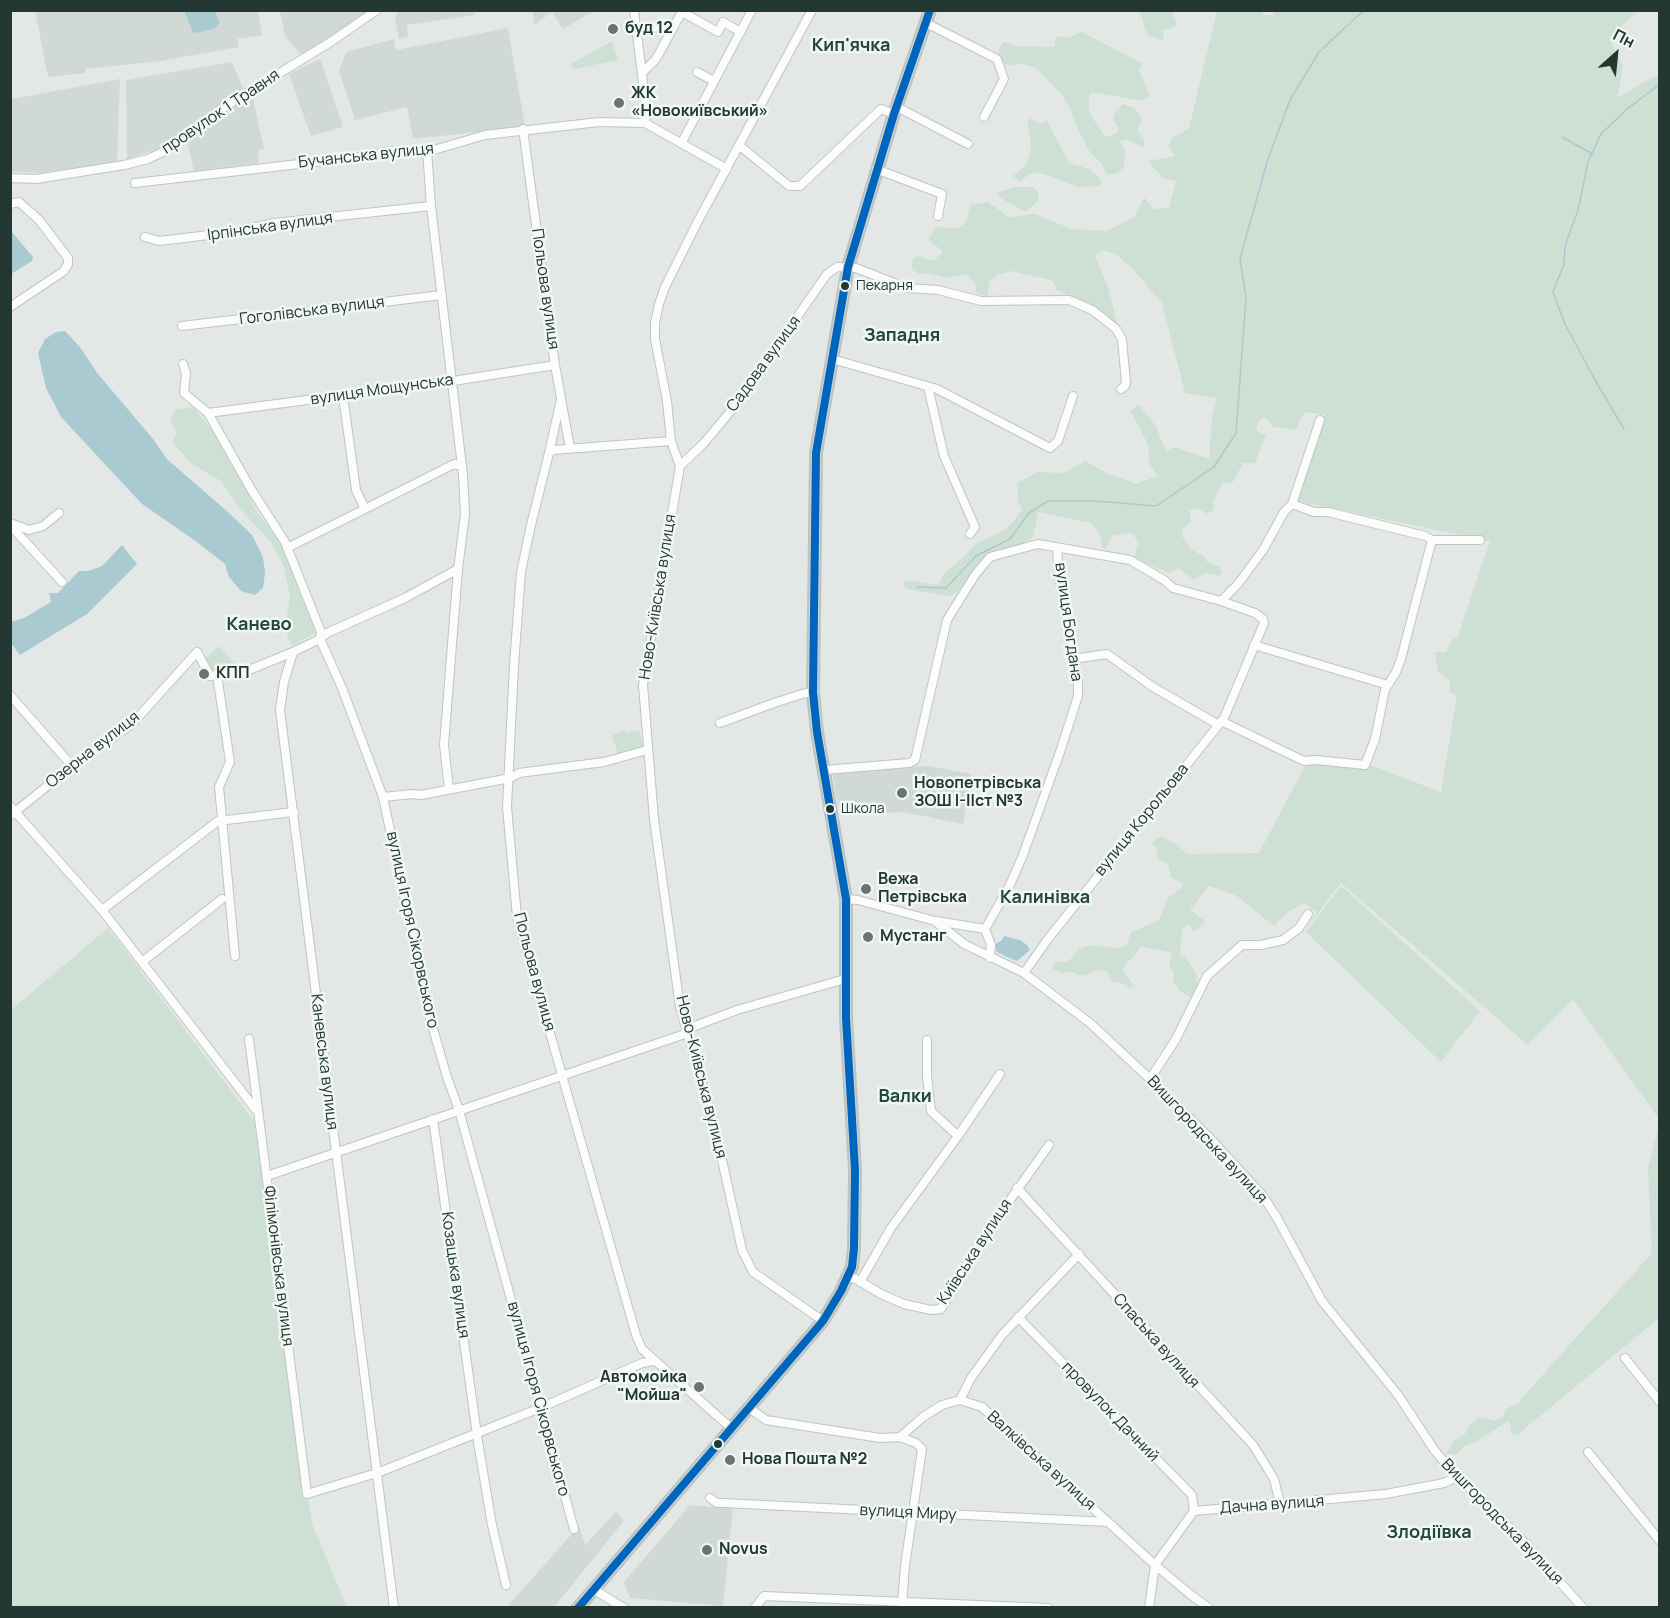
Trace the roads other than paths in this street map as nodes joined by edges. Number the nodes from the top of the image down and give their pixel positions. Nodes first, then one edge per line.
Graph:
1 (377, 10) edge
2 (634, 10) edge
3 (752, 10) edge
4 (812, 10) edge
5 (930, 10) edge
6 (926, 23) junction
7 (674, 26) junction
8 (638, 29) junction
9 (741, 32) junction
10 (643, 72) junction
11 (697, 72) dead end
12 (714, 81) junction
13 (895, 111) junction
14 (984, 117) dead end
15 (645, 123) junction
16 (523, 129) junction
17 (682, 142) junction
18 (968, 144) dead end
19 (740, 146) junction
20 (427, 150) junction
21 (727, 169) junction
22 (876, 169) junction
23 (13, 178) edge
24 (135, 183) dead end
25 (10, 204) edge
26 (431, 206) junction
27 (938, 216) dead end
28 (145, 237) dead end
29 (848, 267) junction
30 (442, 295) junction
31 (10, 307) edge
32 (182, 326) dead end
33 (832, 359) junction
34 (183, 364) dead end
35 (555, 365) junction
36 (453, 381) junction
37 (928, 387) junction
38 (1121, 389) dead end
39 (561, 395) junction
40 (343, 396) junction
41 (1073, 396) dead end
42 (208, 413) junction
43 (1320, 420) dead end
44 (671, 441) junction
45 (570, 448) junction
46 (549, 453) junction
47 (462, 466) junction
48 (680, 466) junction
49 (1292, 504) junction
50 (365, 509) junction
51 (59, 513) dead end
52 (10, 524) edge
53 (970, 534) dead end
54 (1432, 540) junction
55 (1480, 540) dead end
56 (287, 548) junction
57 (1057, 548) junction
58 (458, 569) junction
59 (62, 582) dead end
60 (1221, 601) junction
61 (1261, 627) joint
62 (320, 639) junction
63 (1254, 645) junction
64 (293, 652) junction
65 (1073, 659) junction
66 (218, 675) junction
67 (1388, 685) junction
68 (813, 692) junction
69 (10, 695) edge
70 (720, 723) dead end
71 (1217, 724) junction
72 (647, 750) junction
73 (72, 766) junction
74 (825, 770) junction
75 (510, 778) junction
76 (449, 789) junction
77 (383, 797) junction
78 (12, 811) edge
79 (294, 812) junction
80 (222, 820) junction
81 (222, 899) dead end
82 (846, 899) junction
83 (102, 910) junction
84 (1308, 914) dead end
85 (935, 921) junction
86 (985, 929) junction
87 (235, 956) dead end
88 (990, 958) junction
89 (142, 962) junction
90 (1024, 974) junction
91 (845, 979) junction
92 (686, 1033) junction
93 (249, 1039) dead end
94 (927, 1040) dead end
95 (562, 1074) junction
96 (1000, 1074) dead end
97 (1150, 1079) junction
98 (459, 1110) junction
99 (257, 1111) junction
100 (433, 1119) junction
101 (958, 1136) junction
102 (1049, 1145) dead end
103 (336, 1153) junction
104 (267, 1176) junction
105 (1017, 1188) junction
106 (1079, 1254) junction
107 (848, 1277) junction
108 (860, 1282) junction
109 (1018, 1317) junction
110 (823, 1321) junction
111 (1625, 1358) dead end
112 (654, 1361) junction
113 (960, 1400) junction
114 (1659, 1402) edge
115 (540, 1408) junction
116 (749, 1408) junction
117 (731, 1428) junction
118 (477, 1431) junction
119 (900, 1437) junction
120 (1588, 1452) dead end
121 (377, 1473) junction
122 (1457, 1478) junction
123 (711, 1498) dead end
124 (1280, 1503) junction
125 (1194, 1511) junction
126 (913, 1513) junction
127 (1108, 1522) junction
128 (574, 1529) dead end
129 (1659, 1541) edge
130 (1155, 1565) junction
131 (506, 1585) dead end
132 (594, 1589) junction
133 (902, 1603) junction
134 (945, 1606) edge
135 (394, 1608) edge
136 (578, 1608) edge
137 (624, 1608) edge
138 (755, 1608) edge
139 (1048, 1608) edge
140 (1149, 1608) edge
141 (1209, 1608) edge
142 (1583, 1608) edge

1 - 23 street, провулок 1 Травня
2 - 8 street
3 - 9 street
4 - 19 street, Ново-Київська вулиця
5 - 6 main road
6 - 13 main road
6 - 14 street
7 - 8 street
7 - 9 street
7 - 10 street
8 - 10 street
9 - 12 street
10 - 15 street
11 - 12 street
12 - 17 street
13 - 18 street
13 - 19 street
13 - 22 main road
15 - 16 street, Бучанська вулиця
15 - 17 street, Бучанська вулиця
16 - 20 street, Бучанська вулиця
16 - 35 street, Польова вулиця
17 - 21 street, Бучанська вулиця
19 - 21 street, Ново-Київська вулиця
20 - 24 street, Бучанська вулиця
20 - 26 street
21 - 44 street, Ново-Київська вулиця
22 - 27 street
22 - 29 main road
25 - 31 street
26 - 28 street, Ірпінська вулиця
26 - 30 street
29 - 33 main road
29 - 38 street
29 - 48 street, Садова вулиця
30 - 32 street, Гоголівська вулиця
30 - 36 street
33 - 37 street
33 - 68 main road
34 - 42 street, вулиця Ігоря Сікорвського
35 - 36 street, вулиця Мощунська
35 - 39 street, Польова вулиця
36 - 40 street, вулиця Мощунська
36 - 47 street
37 - 41 street
37 - 53 street
39 - 45 street, Польова вулиця
39 - 46 street, Польова вулиця
40 - 42 street, вулиця Мощунська
40 - 50 street
42 - 56 street, вулиця Ігоря Сікорвського
43 - 49 street
44 - 45 street
44 - 48 street, Ново-Київська вулиця
45 - 46 street
46 - 75 street, Польова вулиця
47 - 50 street
47 - 58 street
48 - 72 street, Ново-Київська вулиця
49 - 54 street
49 - 60 street
50 - 56 street
51 - 52 street
52 - 59 street
54 - 55 street
54 - 67 street
56 - 62 street, вулиця Ігоря Сікорвського
57 - 60 street, вулиця Богдана
57 - 65 street, вулиця Богдана
57 - 74 street, вулиця Богдана
58 - 62 street
58 - 76 street
60 - 61 street, вулиця Богдана
61 - 63 street, вулиця Корольова
62 - 64 street
62 - 77 street, вулиця Ігоря Сікорвського
63 - 67 street
63 - 71 street, вулиця Корольова
64 - 66 street
64 - 79 street, Каневська вулиця
65 - 71 street
65 - 86 street, вулиця Богдана
66 - 73 street, Озерна вулиця
66 - 80 street
67 - 71 street
68 - 70 street
68 - 74 main road
69 - 73 street
71 - 90 street, вулиця Корольова
72 - 75 street
72 - 92 street, Ново-Київська вулиця
73 - 78 street, Озерна вулиця
74 - 82 main road
75 - 76 street
75 - 95 street, Польова вулиця
76 - 77 street
77 - 98 street, вулиця Ігоря Сікорвського
78 - 83 street
79 - 80 street
79 - 103 street, Каневська вулиця
80 - 83 street
80 - 87 street
81 - 89 street
82 - 85 street, Вишгородська вулиця
82 - 91 main road
83 - 89 street
84 - 97 street
85 - 86 street, Вишгородська вулиця
85 - 88 street, Вишгородська вулиця
86 - 88 street
88 - 90 street, Вишгородська вулиця
89 - 99 street
90 - 97 street, Вишгородська вулиця
91 - 92 street
91 - 107 main road
92 - 95 street
92 - 110 street, Ново-Київська вулиця
93 - 99 street, Філімонівська вулиця
94 - 101 street
95 - 98 street
95 - 112 street, Польова вулиця
96 - 101 street
97 - 122 street, Вишгородська вулиця
98 - 100 street
98 - 115 street, вулиця Ігоря Сікорвського
99 - 104 street, Філімонівська вулиця
100 - 103 street
100 - 118 street, Козацька вулиця
101 - 108 street
102 - 105 street, Київська вулиця
103 - 104 street
103 - 121 street, Каневська вулиця
104 - 121 street, Філімонівська вулиця
105 - 106 street, Спаська вулиця
105 - 108 street, Київська вулиця
106 - 109 street
106 - 124 street, Спаська вулиця
107 - 108 street, Київська вулиця
107 - 110 main road
109 - 113 street
109 - 125 street, провулок Дачний
110 - 116 main road
111 - 114 street
112 - 115 street
112 - 117 street, Польова вулиця
113 - 119 street
113 - 127 street, Валківська вулиця
115 - 118 street
115 - 128 street, вулиця Ігоря Сікорвського
116 - 117 main road
116 - 119 street
117 - 132 main road
118 - 121 street
118 - 131 street, Козацька вулиця
119 - 126 street
120 - 129 street
121 - 135 street, Каневська вулиця
122 - 124 street, Дачна вулиця
122 - 142 street, Вишгородська вулиця
123 - 126 street, вулиця Миру
124 - 125 street, Дачна вулиця
125 - 130 street
126 - 127 street, вулиця Миру
126 - 133 street
127 - 130 street, Валківська вулиця
130 - 140 street
130 - 141 street, Валківська вулиця
132 - 136 main road
132 - 137 street
133 - 134 street
133 - 138 street
134 - 139 street

